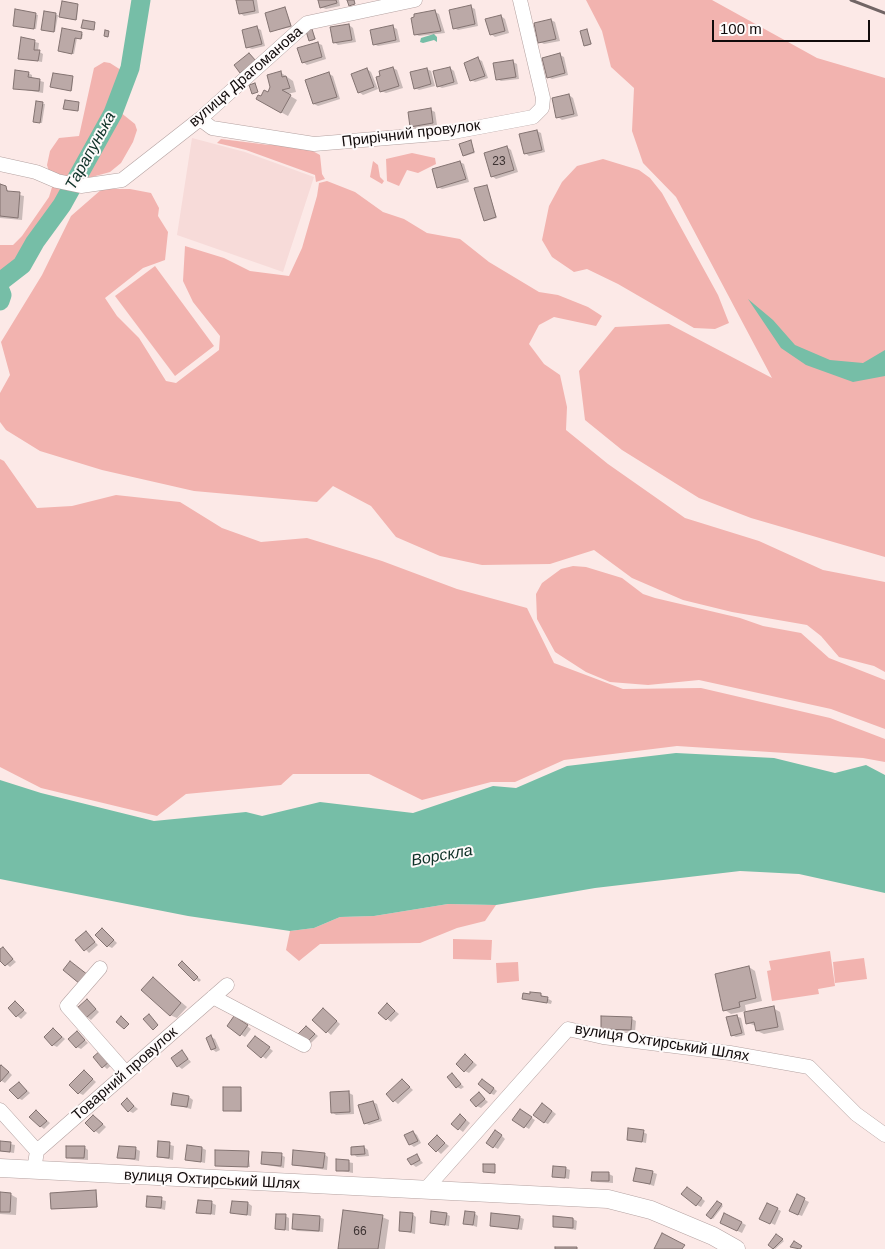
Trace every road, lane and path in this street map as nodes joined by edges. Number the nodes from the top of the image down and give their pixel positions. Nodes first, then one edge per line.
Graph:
1 (415, 0) edge
2 (520, 0) edge
3 (200, 118) junction
4 (0, 164) edge
5 (100, 968) dead end
6 (227, 985) dead end
7 (213, 997) junction
8 (304, 1045) dead end
9 (126, 1073) junction
10 (0, 1110) edge
11 (885, 1135) edge
12 (37, 1151) junction
13 (0, 1168) edge
14 (34, 1170) junction
15 (424, 1191) junction
16 (736, 1249) edge

1 - 3 street, вулиця Драгоманова
2 - 3 street, Прирічний провулок
3 - 4 street, вулиця Драгоманова
5 - 9 street
6 - 7 street, Товарний провулок
7 - 8 street
7 - 9 street, Товарний провулок
9 - 12 street, Товарний провулок
10 - 12 street
11 - 15 street, вулиця Охтирський Шлях
12 - 14 street
13 - 14 main road, вулиця Охтирський Шлях
14 - 15 main road, вулиця Охтирський Шлях
15 - 16 main road, вулиця Охтирський Шлях

